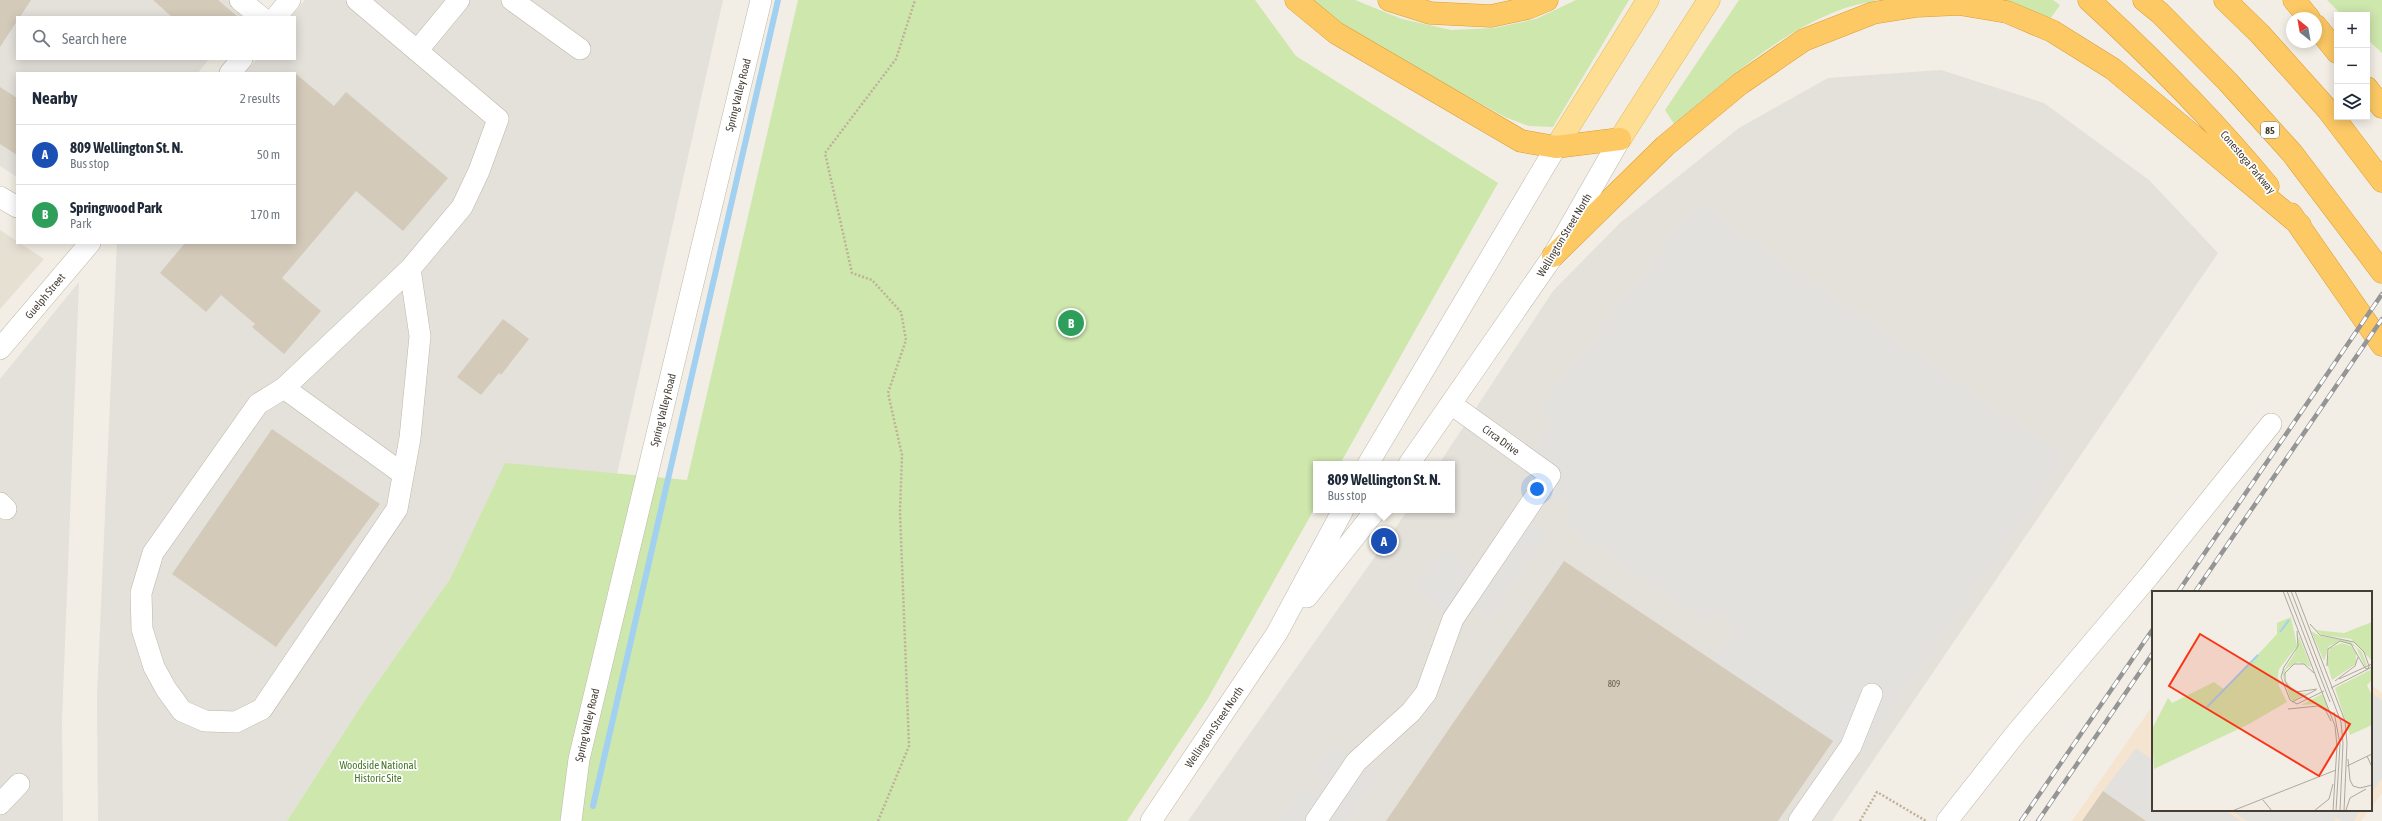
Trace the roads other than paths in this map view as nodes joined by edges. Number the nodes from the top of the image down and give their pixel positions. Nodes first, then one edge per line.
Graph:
1 (240, 0) edge
2 (290, 0) edge
3 (357, 0) edge
4 (459, 0) edge
5 (512, 0) edge
6 (761, 0) edge
7 (1296, 0) edge
8 (1389, 0) edge
9 (1547, 0) edge
10 (1648, 0) edge
11 (1709, 0) edge
12 (2089, 0) edge
13 (2144, 0) edge
14 (2225, 0) edge
15 (2294, 0) edge
16 (537, 7) edge
17 (2304, 12) edge
18 (261, 16) edge
19 (277, 16) edge
20 (2322, 33) edge
21 (2334, 48) edge
22 (580, 49) dead end
23 (417, 51) junction
24 (241, 60) edge
25 (231, 72) edge
26 (2370, 92) edge
27 (2382, 107) edge
28 (1620, 139) junction
29 (1556, 147) junction
30 (2382, 182) edge
31 (0, 197) edge
32 (16, 206) edge
33 (2300, 225) junction
34 (83, 245) edge
35 (1553, 256) junction
36 (410, 270) junction
37 (2382, 272) edge
38 (2382, 345) edge
39 (0, 349) edge
40 (284, 388) junction
41 (1451, 404) junction
42 (2271, 424) dead end
43 (1370, 461) edge
44 (1411, 461) edge
45 (403, 474) junction
46 (1341, 513) edge
47 (1374, 513) edge
48 (1277, 633) junction
49 (1872, 694) dead end
50 (19, 784) dead end
51 (0, 804) edge
52 (571, 821) edge
53 (1151, 821) edge
54 (1316, 821) edge
55 (1799, 821) edge
56 (1947, 821) edge

1 - 18 street
2 - 19 street
3 - 23 street
4 - 23 street
5 - 16 street
6 - 52 street, Spring Valley Road
7 - 29 highway
8 - 9 highway
10 - 29 main road
11 - 28 main road, Wellington Street North
12 - 33 highway, Conestoga Parkway
13 - 37 highway, 85
14 - 30 highway
15 - 17 highway
16 - 22 street
20 - 21 highway
23 - 36 street
24 - 25 street
26 - 27 highway
28 - 29 highway
28 - 35 street, Wellington Street North
29 - 43 street
31 - 32 street
33 - 35 highway
33 - 38 highway, Conestoga Parkway
34 - 39 street, Guelph Street
35 - 41 street, Wellington Street North
36 - 40 street
36 - 45 street
40 - 45 street
40 - 45 street
41 - 44 street, Wellington Street North
41 - 54 street, Circa Drive
42 - 56 street
46 - 48 street, Wellington Street North
47 - 48 street, Wellington Street North
48 - 53 street, Wellington Street North
49 - 55 street
50 - 51 street

